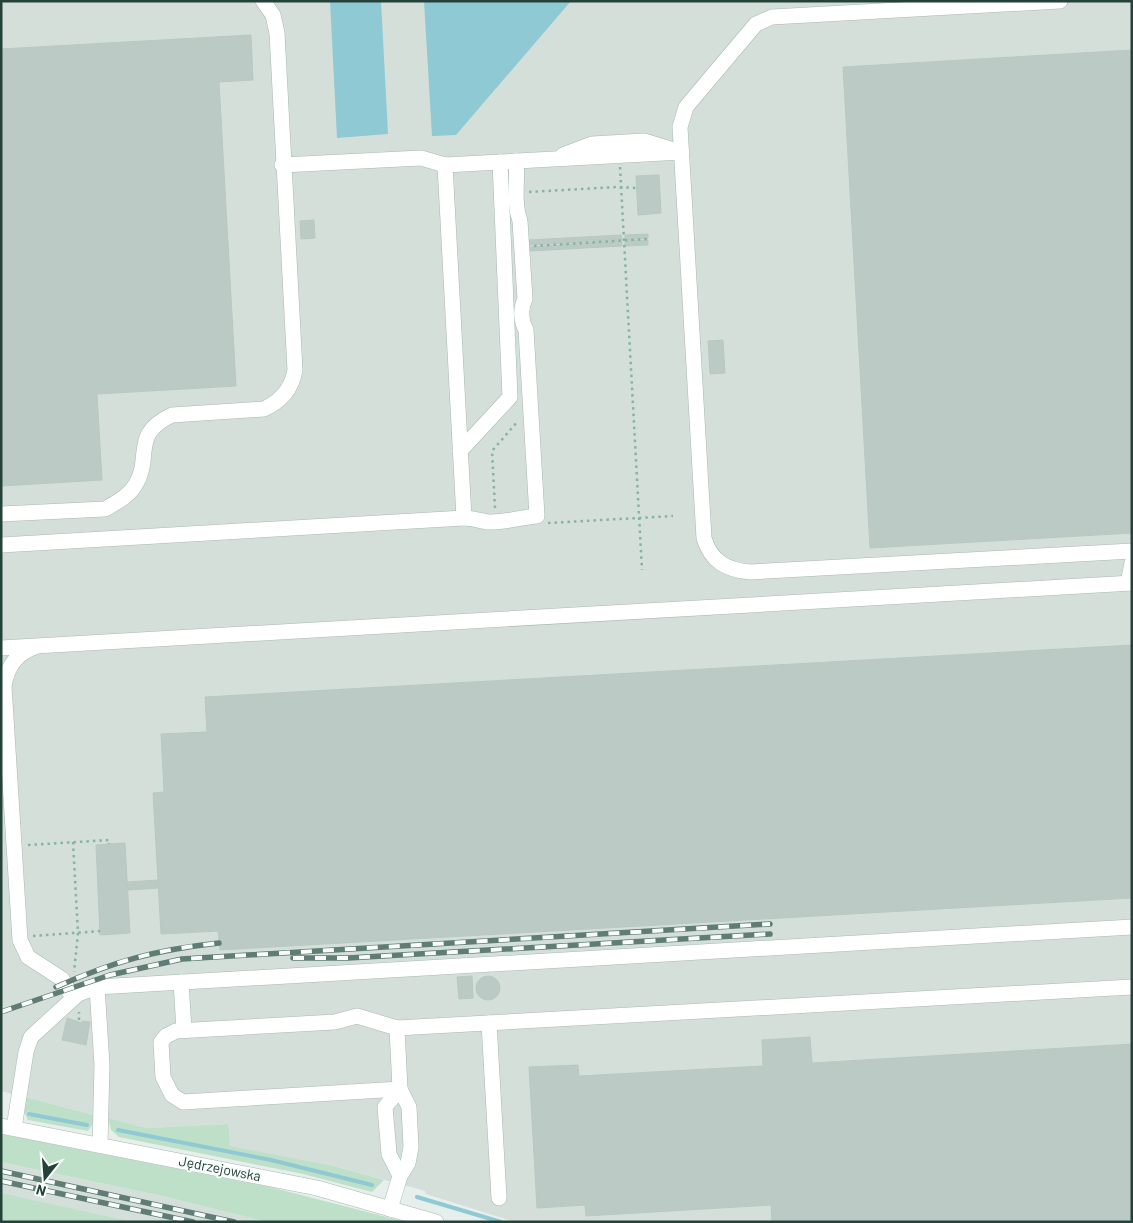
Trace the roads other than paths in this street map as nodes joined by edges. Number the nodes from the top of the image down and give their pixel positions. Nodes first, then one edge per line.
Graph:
1 (263, 1) edge
2 (1060, 1) edge
3 (682, 152) junction
4 (550, 160) junction
5 (516, 161) junction
6 (500, 162) junction
7 (282, 165) junction
8 (445, 165) junction
9 (460, 450) junction
10 (1, 514) edge
11 (471, 518) junction
12 (1, 545) edge
13 (1132, 551) edge
14 (1132, 564) edge
15 (1130, 583) edge
16 (38, 646) junction
17 (1, 648) edge
18 (5, 663) edge
19 (1132, 927) edge
20 (181, 982) junction
21 (97, 987) junction
22 (1132, 987) edge
23 (75, 996) junction
24 (489, 1023) junction
25 (397, 1028) junction
26 (184, 1030) junction
27 (400, 1089) junction
28 (8, 1127) edge
29 (100, 1145) junction
30 (400, 1176) junction
31 (499, 1198) dead end
32 (390, 1208) junction
33 (436, 1222) edge

1 - 7 street
2 - 3 street
3 - 4 street
3 - 4 street
3 - 13 street
4 - 5 street
5 - 6 street
5 - 11 street
6 - 8 street
6 - 9 street
7 - 8 street
7 - 10 street
8 - 9 street
9 - 11 street
11 - 12 street
14 - 15 street
15 - 16 street
16 - 17 street
16 - 18 street
18 - 23 street
19 - 20 street
20 - 21 street
20 - 26 street
21 - 23 street
21 - 29 street
22 - 24 street
23 - 28 street
24 - 25 street
24 - 31 street
25 - 26 street
25 - 27 street
26 - 27 street
27 - 30 street
27 - 30 street
28 - 29 street, Jędrzejowska
29 - 32 street, Jędrzejowska
30 - 32 street
32 - 33 street, Jędrzejowska

